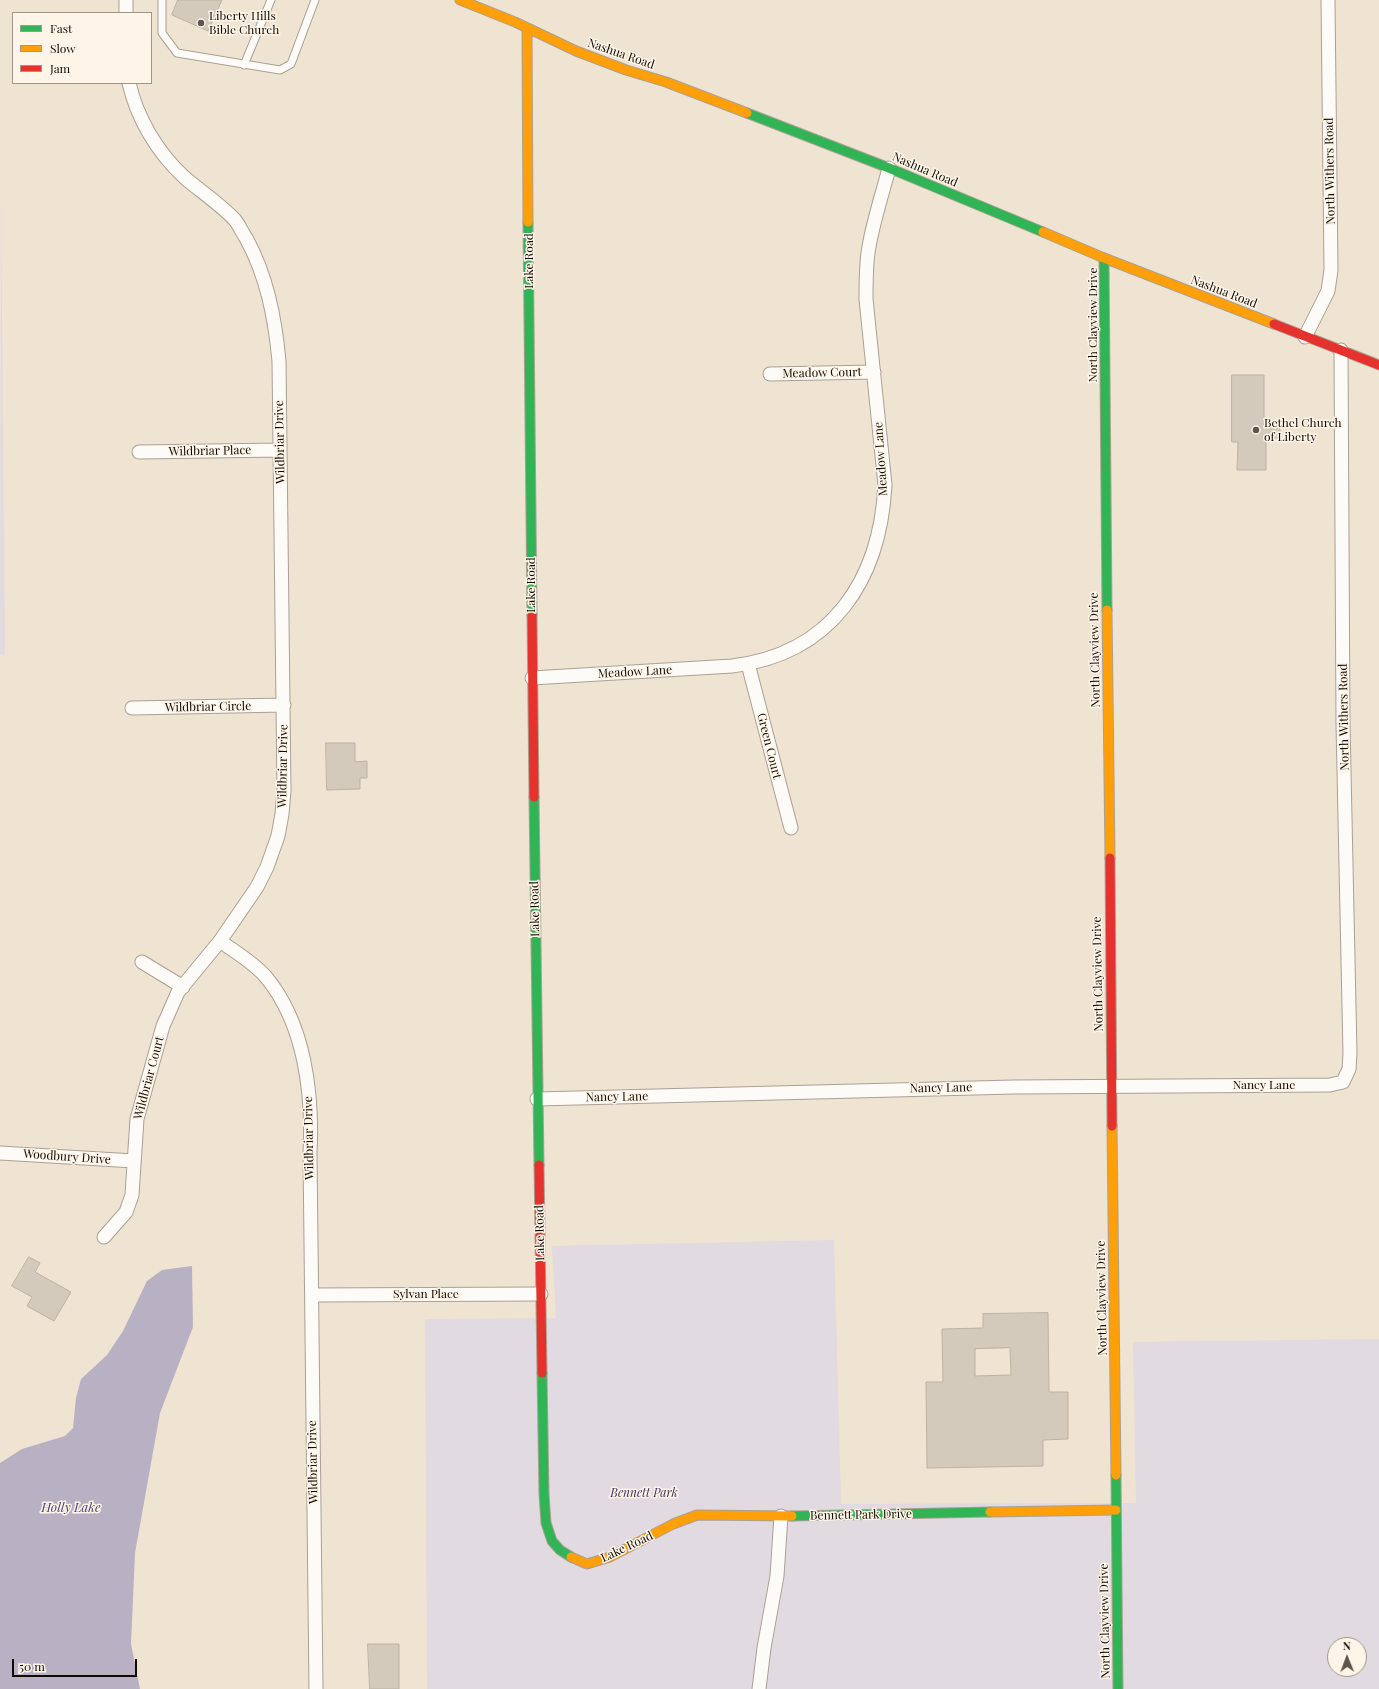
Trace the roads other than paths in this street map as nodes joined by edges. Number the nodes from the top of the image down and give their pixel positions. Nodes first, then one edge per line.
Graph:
1 (126, 0) edge
2 (162, 0) edge
3 (271, 0) edge
4 (315, 0) edge
5 (460, 0) edge
6 (1328, 0) edge
7 (475, 3) edge
8 (126, 12) edge
9 (527, 28) junction
10 (244, 65) junction
11 (129, 84) edge
12 (890, 168) junction
13 (1104, 258) junction
14 (1305, 337) junction
15 (1341, 350) junction
16 (1379, 365) edge
17 (874, 372) junction
18 (770, 374) dead end
19 (280, 450) junction
20 (139, 452) dead end
21 (748, 664) junction
22 (532, 678) junction
23 (284, 705) junction
24 (132, 708) dead end
25 (791, 828) dead end
26 (220, 941) junction
27 (142, 962) dead end
28 (183, 987) junction
29 (1343, 1082) joint
30 (1111, 1086) junction
31 (537, 1098) junction
32 (0, 1153) edge
33 (134, 1161) junction
34 (104, 1237) dead end
35 (541, 1294) junction
36 (312, 1295) junction
37 (1116, 1510) junction
38 (781, 1516) junction
39 (316, 1689) edge
40 (759, 1689) edge
41 (1118, 1689) edge

1 - 8 street
2 - 10 lane
3 - 10 lane
4 - 10 lane
5 - 7 street, Nashua Road
6 - 14 street, North Withers Road
7 - 9 street, Nashua Road
9 - 12 street, Nashua Road
9 - 22 street, Lake Road
11 - 19 street, Wildbriar Drive
12 - 13 street, Nashua Road
12 - 17 street, Meadow Lane
13 - 14 street, Nashua Road
13 - 30 street, North Clayview Drive
14 - 15 street, Nashua Road
15 - 16 street, Nashua Road
15 - 29 street, North Withers Road
17 - 18 street, Meadow Court
17 - 21 street, Meadow Lane
19 - 20 street, Wildbriar Place
19 - 23 street, Wildbriar Drive
21 - 22 street, Meadow Lane
21 - 25 street, Green Court
22 - 31 street, Lake Road
23 - 24 street, Wildbriar Circle
23 - 26 street, Wildbriar Drive
26 - 28 street, Wildbriar Court
26 - 36 street, Wildbriar Drive
27 - 28 street
28 - 33 street, Wildbriar Court
29 - 30 street, Nancy Lane
30 - 31 street, Nancy Lane
30 - 37 street, North Clayview Drive
31 - 35 street, Lake Road
32 - 33 street, Woodbury Drive
33 - 34 street, Wildbriar Court
35 - 36 street, Sylvan Place
35 - 38 street, Lake Road
36 - 39 street, Wildbriar Drive
37 - 38 street, Bennett Park Drive
37 - 41 street, North Clayview Drive
38 - 40 street

